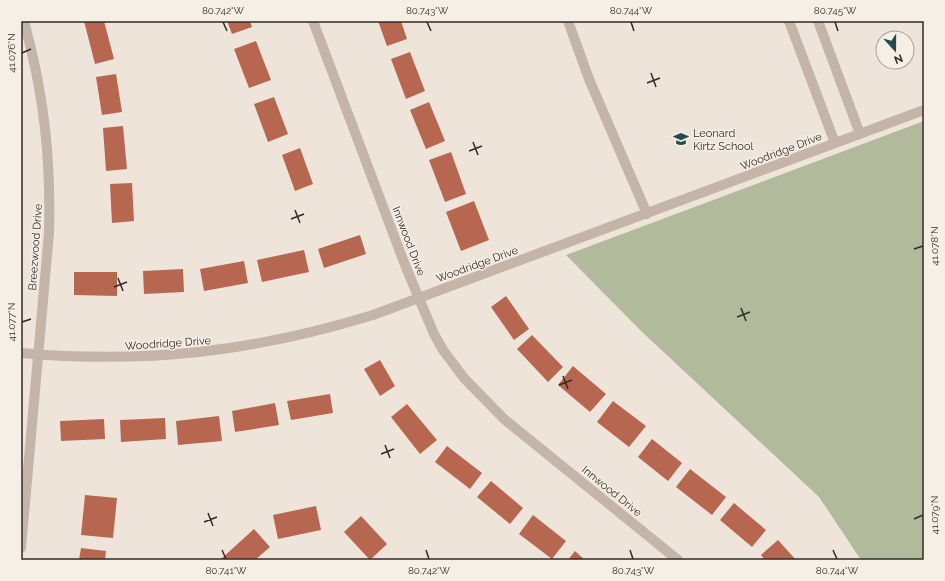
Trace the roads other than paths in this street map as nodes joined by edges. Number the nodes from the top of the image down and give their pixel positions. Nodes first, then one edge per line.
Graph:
1 (24, 21) edge
2 (313, 21) edge
3 (568, 21) edge
4 (790, 21) edge
5 (818, 21) edge
6 (924, 110) edge
7 (860, 134) junction
8 (835, 143) junction
9 (647, 214) junction
10 (419, 298) junction
11 (21, 353) edge
12 (38, 355) junction
13 (21, 548) edge
14 (678, 560) edge

1 - 12 street, Breezwood Drive
2 - 10 street, Innwood Drive
3 - 9 street
4 - 8 street
5 - 7 street
6 - 7 street, Woodridge Drive
7 - 8 street, Woodridge Drive
8 - 9 street, Woodridge Drive
9 - 10 street, Woodridge Drive
10 - 12 street, Woodridge Drive
10 - 14 street, Innwood Drive
11 - 12 street, Woodridge Drive
12 - 13 street, Breezwood Drive

